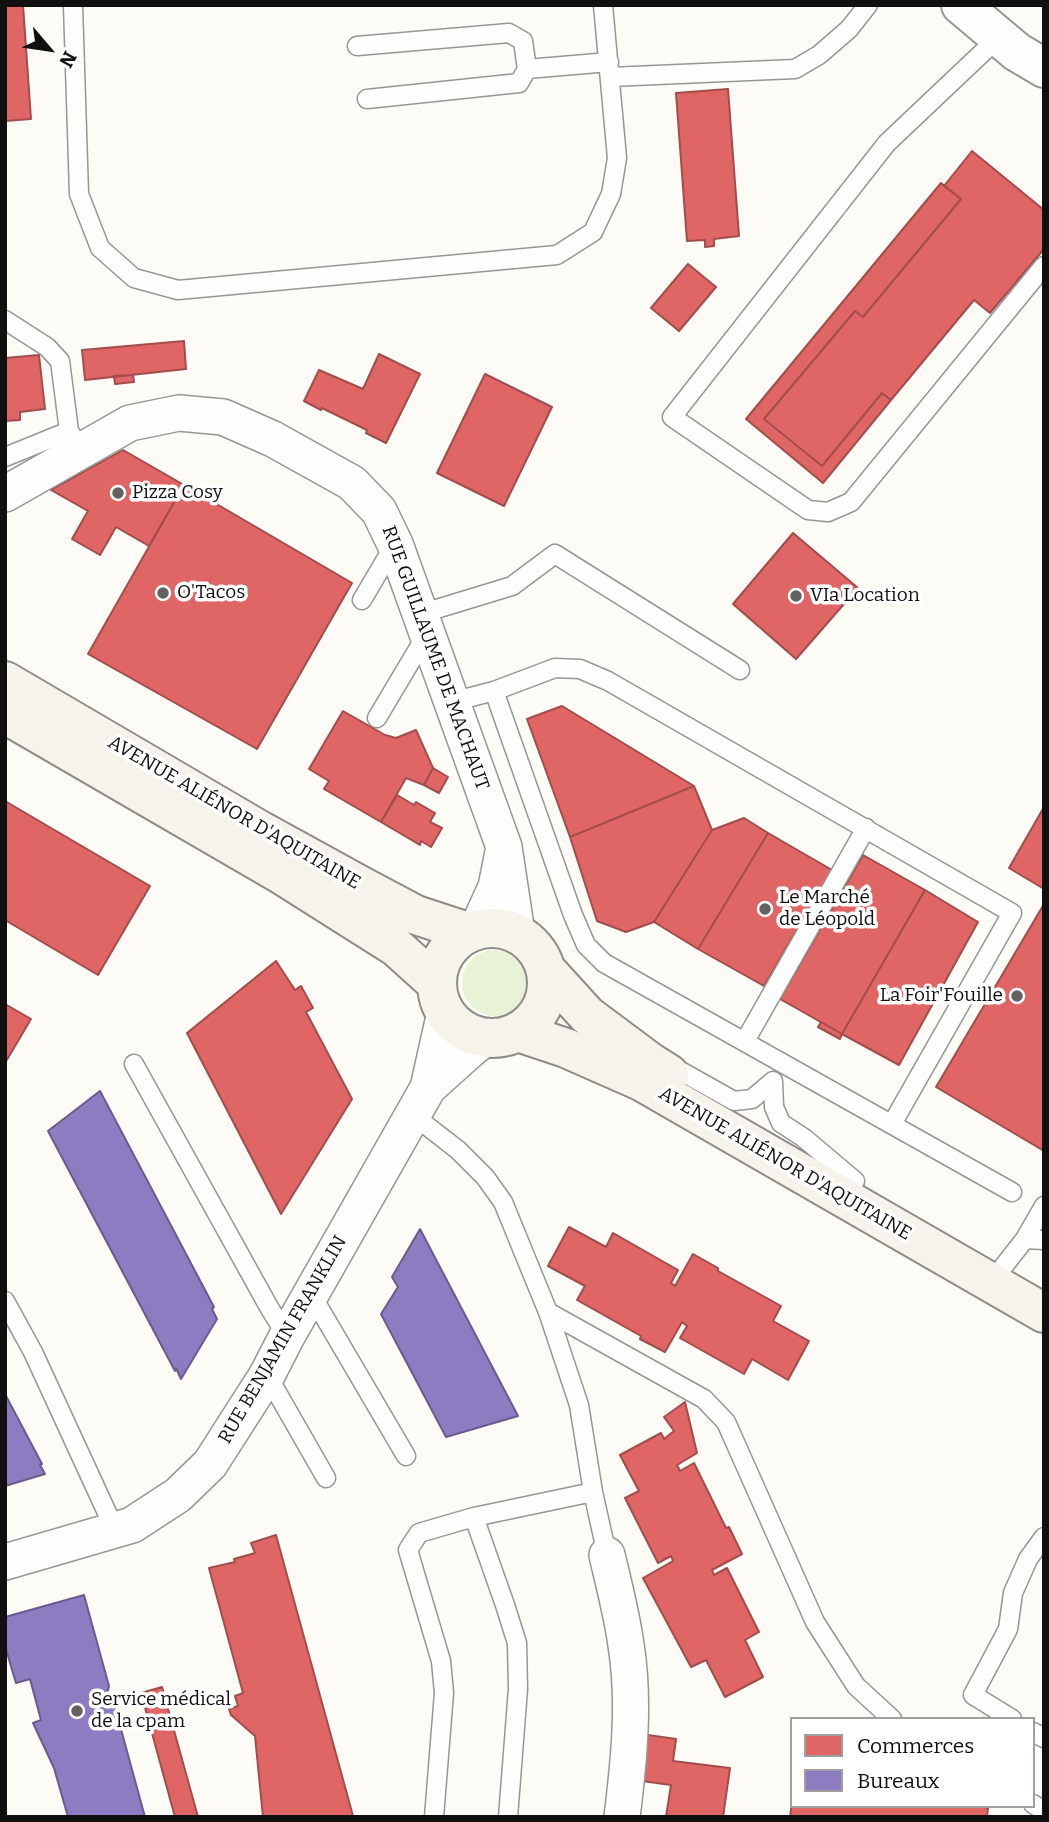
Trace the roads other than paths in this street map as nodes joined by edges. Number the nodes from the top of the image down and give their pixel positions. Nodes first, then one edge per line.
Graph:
1 (73, 5) edge
2 (603, 5) edge
3 (868, 5) edge
4 (961, 5) edge
5 (999, 37) junction
6 (357, 46) dead end
7 (1044, 68) edge
8 (527, 69) junction
9 (610, 69) junction
10 (367, 99) dead end
11 (1044, 266) edge
12 (5, 320) edge
13 (75, 441) junction
14 (5, 457) edge
15 (5, 494) edge
16 (395, 544) junction
17 (362, 600) dead end
18 (424, 624) junction
19 (740, 670) dead end
20 (5, 681) edge
21 (494, 691) junction
22 (452, 702) junction
23 (5, 714) edge
24 (377, 718) dead end
25 (866, 828) junction
26 (504, 847) junction
27 (473, 930) junction
28 (517, 933) junction
29 (547, 971) junction
30 (440, 998) junction
31 (607, 1031) junction
32 (502, 1035) junction
33 (745, 1041) junction
34 (781, 1061) junction
35 (134, 1064) dead end
36 (773, 1081) junction
37 (421, 1101) junction
38 (892, 1124) junction
39 (855, 1181) junction
40 (1012, 1192) dead end
41 (1044, 1206) edge
42 (1044, 1240) edge
43 (1014, 1253) junction
44 (1044, 1291) edge
45 (311, 1294) junction
46 (5, 1301) edge
47 (548, 1312) junction
48 (1044, 1313) edge
49 (287, 1336) junction
50 (267, 1375) junction
51 (406, 1456) dead end
52 (326, 1478) dead end
53 (593, 1492) junction
54 (474, 1517) junction
55 (115, 1530) junction
56 (1044, 1538) edge
57 (607, 1555) joint
58 (5, 1562) edge
59 (890, 1717) edge
60 (1009, 1717) edge
61 (433, 1817) edge
62 (508, 1817) edge
63 (622, 1817) edge

1 - 9 lane
2 - 9 lane
3 - 9 lane
4 - 5 street
5 - 7 street
5 - 11 lane
6 - 8 lane
8 - 9 lane
8 - 10 lane
12 - 13 lane
13 - 14 lane
13 - 15 street, RUE GUILLAUME DE MACHAUT
13 - 16 street, RUE GUILLAUME DE MACHAUT
16 - 17 lane
16 - 18 street, RUE GUILLAUME DE MACHAUT
18 - 19 lane
18 - 22 street, RUE GUILLAUME DE MACHAUT
18 - 24 lane
20 - 27 main road, AVENUE ALIÉNOR D'AQUITAINE
21 - 22 lane
21 - 25 lane
21 - 33 lane
22 - 26 street, RUE GUILLAUME DE MACHAUT
23 - 30 main road, AVENUE ALIÉNOR D'AQUITAINE
25 - 33 lane
25 - 38 lane
26 - 27 street
26 - 28 street, RUE GUILLAUME DE MACHAUT
27 - 28 main road
27 - 30 main road
28 - 29 main road
29 - 31 main road, AVENUE ALIÉNOR D'AQUITAINE
29 - 32 main road
30 - 32 main road
30 - 37 street, RUE BENJAMIN FRANKLIN
31 - 36 lane
31 - 39 main road, AVENUE ALIÉNOR D'AQUITAINE
32 - 37 street, RUE BENJAMIN FRANKLIN
32 - 48 main road, AVENUE ALIÉNOR D'AQUITAINE
33 - 34 lane
34 - 36 lane
34 - 38 lane
35 - 49 lane
36 - 39 lane
37 - 45 street, RUE BENJAMIN FRANKLIN
37 - 47 lane
38 - 40 lane
39 - 43 main road, AVENUE ALIÉNOR D'AQUITAINE
41 - 43 lane
42 - 43 lane
43 - 44 main road, AVENUE ALIÉNOR D'AQUITAINE
45 - 49 street, RUE BENJAMIN FRANKLIN
45 - 51 lane
46 - 55 lane
47 - 53 lane
47 - 59 lane
49 - 50 street, RUE BENJAMIN FRANKLIN
50 - 52 lane
50 - 55 street, RUE BENJAMIN FRANKLIN
53 - 54 lane
53 - 57 lane
54 - 61 lane
54 - 62 lane
55 - 58 street, RUE BENJAMIN FRANKLIN
56 - 60 lane
57 - 63 street

